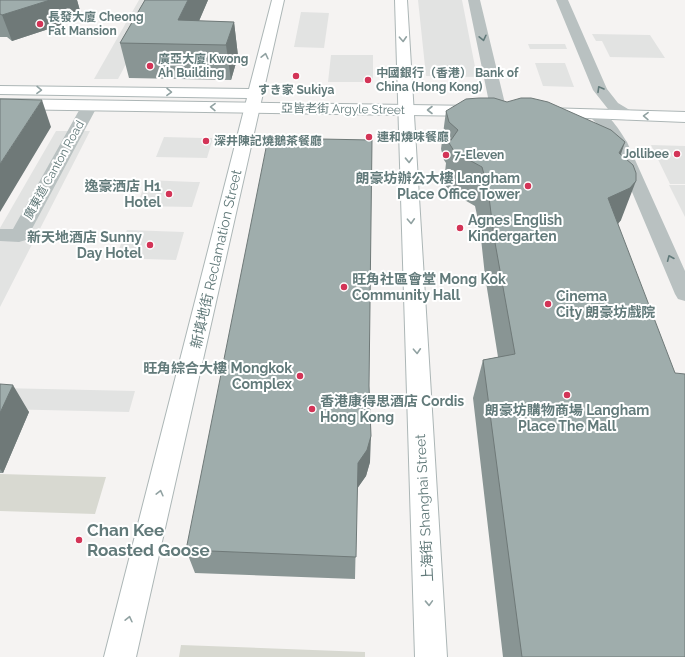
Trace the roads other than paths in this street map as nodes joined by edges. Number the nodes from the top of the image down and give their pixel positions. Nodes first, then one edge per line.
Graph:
1 (278, 0) edge
2 (401, 0) edge
3 (474, 0) edge
4 (562, 0) edge
5 (0, 90) edge
6 (253, 101) junction
7 (0, 104) edge
8 (90, 105) junction
9 (407, 109) junction
10 (514, 112) junction
11 (595, 114) junction
12 (627, 115) junction
13 (685, 117) edge
14 (9, 235) edge
15 (685, 294) edge
16 (120, 657) edge
17 (431, 657) edge

6 -> 1 main road, 新填地街 Reclamation Street
2 -> 9 main road, 上海街 Shanghai Street
3 -> 10 street
12 -> 4 street
5 -> 6 main road, 亞皆老街 Argyle Street
6 -> 8 main road, 亞皆老街 Argyle Street
6 - 9 main road, 亞皆老街 Argyle Street
16 -> 6 main road, 新填地街 Reclamation Street
7 - 8 main road, 亞皆老街 Argyle Street
8 - 14 street, 廣東道 Canton Road
10 -> 9 main road, 亞皆老街 Argyle Street
9 -> 17 main road, 上海街 Shanghai Street
10 - 11 main road, 亞皆老街 Argyle Street
11 - 12 main road, 亞皆老街 Argyle Street
15 -> 11 street
13 -> 12 main road, 亞皆老街 Argyle Street

